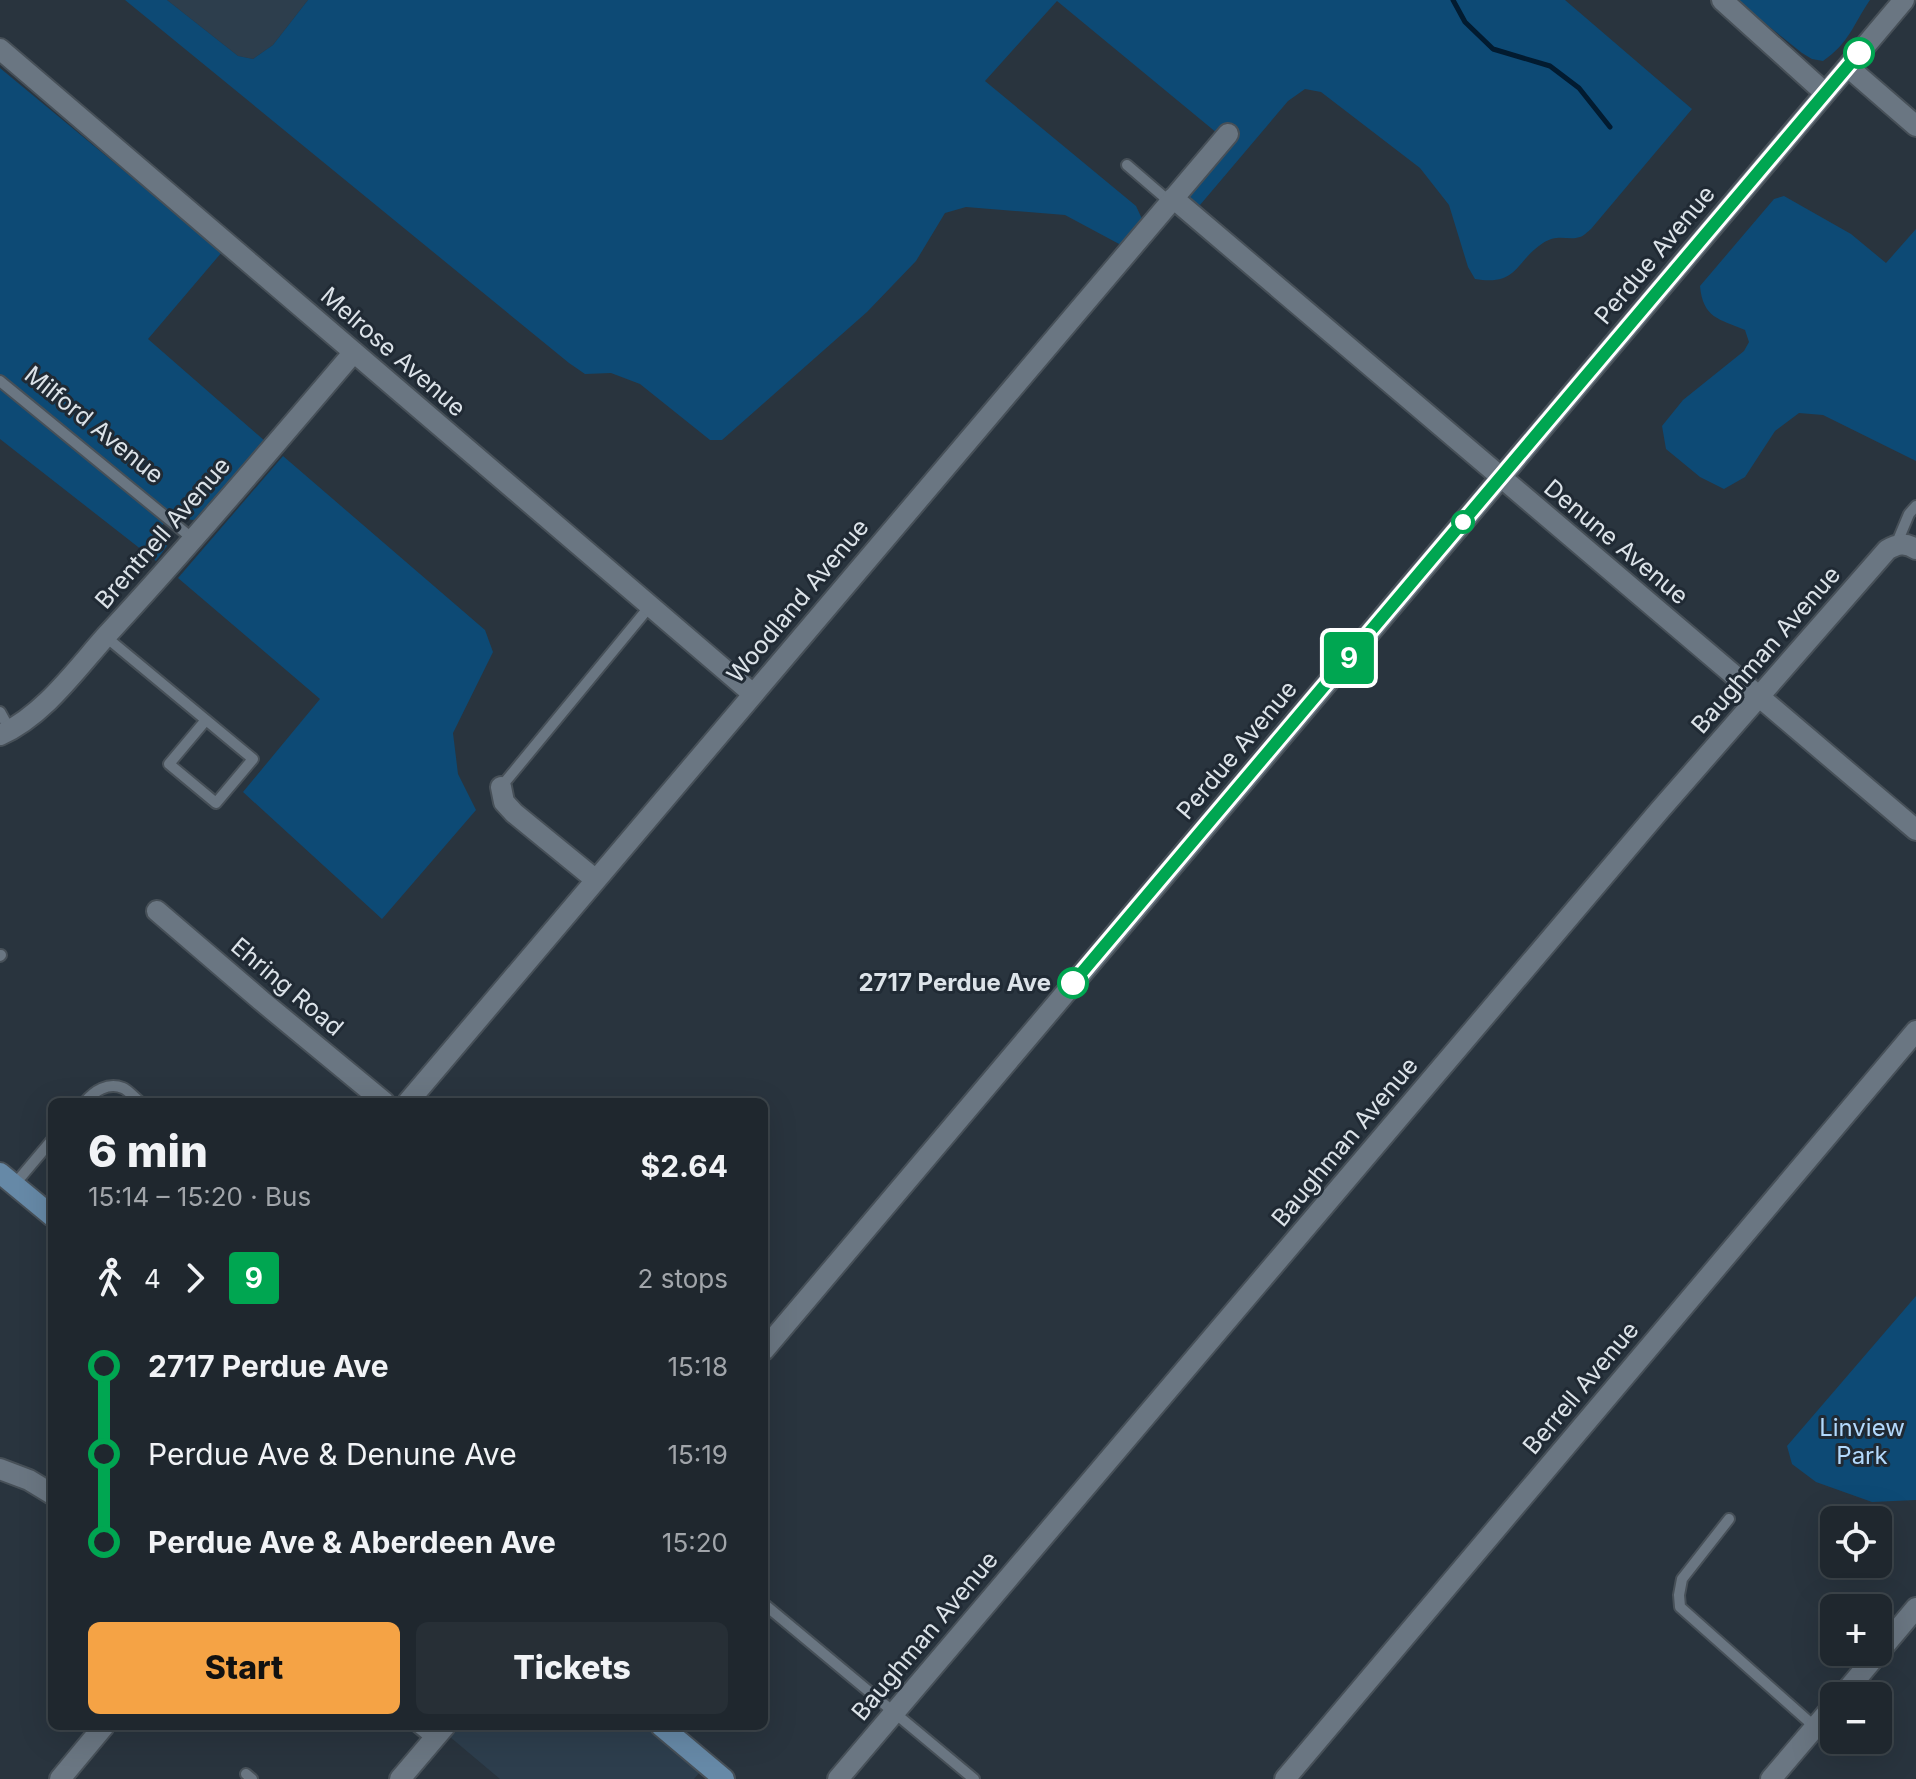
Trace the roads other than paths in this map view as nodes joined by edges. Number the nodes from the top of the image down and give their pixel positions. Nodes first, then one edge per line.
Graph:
1 (1722, 0) edge
2 (1904, 0) edge
3 (0, 49) edge
4 (1848, 67) junction
5 (1825, 93) junction
6 (1916, 126) edge
7 (1228, 134) dead end
8 (1127, 165) dead end
9 (1172, 200) junction
10 (354, 352) junction
11 (0, 381) edge
12 (1501, 478) junction
13 (1916, 506) edge
14 (193, 539) junction
15 (1906, 547) edge
16 (650, 606) junction
17 (106, 637) junction
18 (753, 694) junction
19 (1759, 698) junction
20 (206, 720) junction
21 (3, 726) edge
22 (501, 787) joint
23 (1916, 830) edge
24 (596, 880) junction
25 (157, 911) dead end
26 (1916, 1031) edge
27 (88, 1098) edge
28 (135, 1098) edge
29 (379, 1098) edge
30 (411, 1098) edge
31 (48, 1143) edge
32 (7, 1179) edge
33 (48, 1213) edge
34 (768, 1345) edge
35 (3, 1474) edge
36 (48, 1492) edge
37 (1729, 1519) dead end
38 (768, 1607) edge
39 (1916, 1608) edge
40 (1854, 1682) edge
41 (893, 1713) junction
42 (1820, 1721) edge
43 (1815, 1727) junction
44 (101, 1730) edge
45 (666, 1730) edge
46 (439, 1733) edge
47 (60, 1779) edge
48 (400, 1779) edge
49 (724, 1779) edge
50 (838, 1779) edge
51 (974, 1779) edge
52 (1285, 1779) edge
53 (1771, 1779) edge

1 - 5 street
2 - 4 street, Perdue Avenue
3 - 10 street, Melrose Avenue
4 - 5 street, Perdue Avenue
4 - 6 street
5 - 12 street, Perdue Avenue
7 - 9 street, Woodland Avenue
8 - 9 lane
9 - 12 street, Denune Avenue
9 - 18 street, Woodland Avenue
10 - 14 street, Brentnell Avenue
10 - 16 street, Melrose Avenue
11 - 14 lane, Milford Avenue
12 - 19 street, Denune Avenue
12 - 34 street, Perdue Avenue
13 - 15 lane, Baughman Avenue
14 - 17 street, Brentnell Avenue
15 - 19 street, Baughman Avenue
16 - 18 street, Melrose Avenue
16 - 22 lane
17 - 20 lane
17 - 21 street, Brentnell Avenue
18 - 24 street, Woodland Avenue
19 - 23 street, Denune Avenue
19 - 41 street, Baughman Avenue
20 - 20 lane
22 - 24 street
24 - 30 street, Woodland Avenue
25 - 29 street, Ehring Road
26 - 52 street, Berrell Avenue
27 - 28 lane
31 - 32 lane
32 - 33 main road
35 - 36 street
37 - 43 lane
38 - 41 lane
39 - 40 street
41 - 50 street, Baughman Avenue
41 - 51 lane
42 - 43 street
43 - 53 street
44 - 47 street
45 - 49 main road
46 - 48 street

